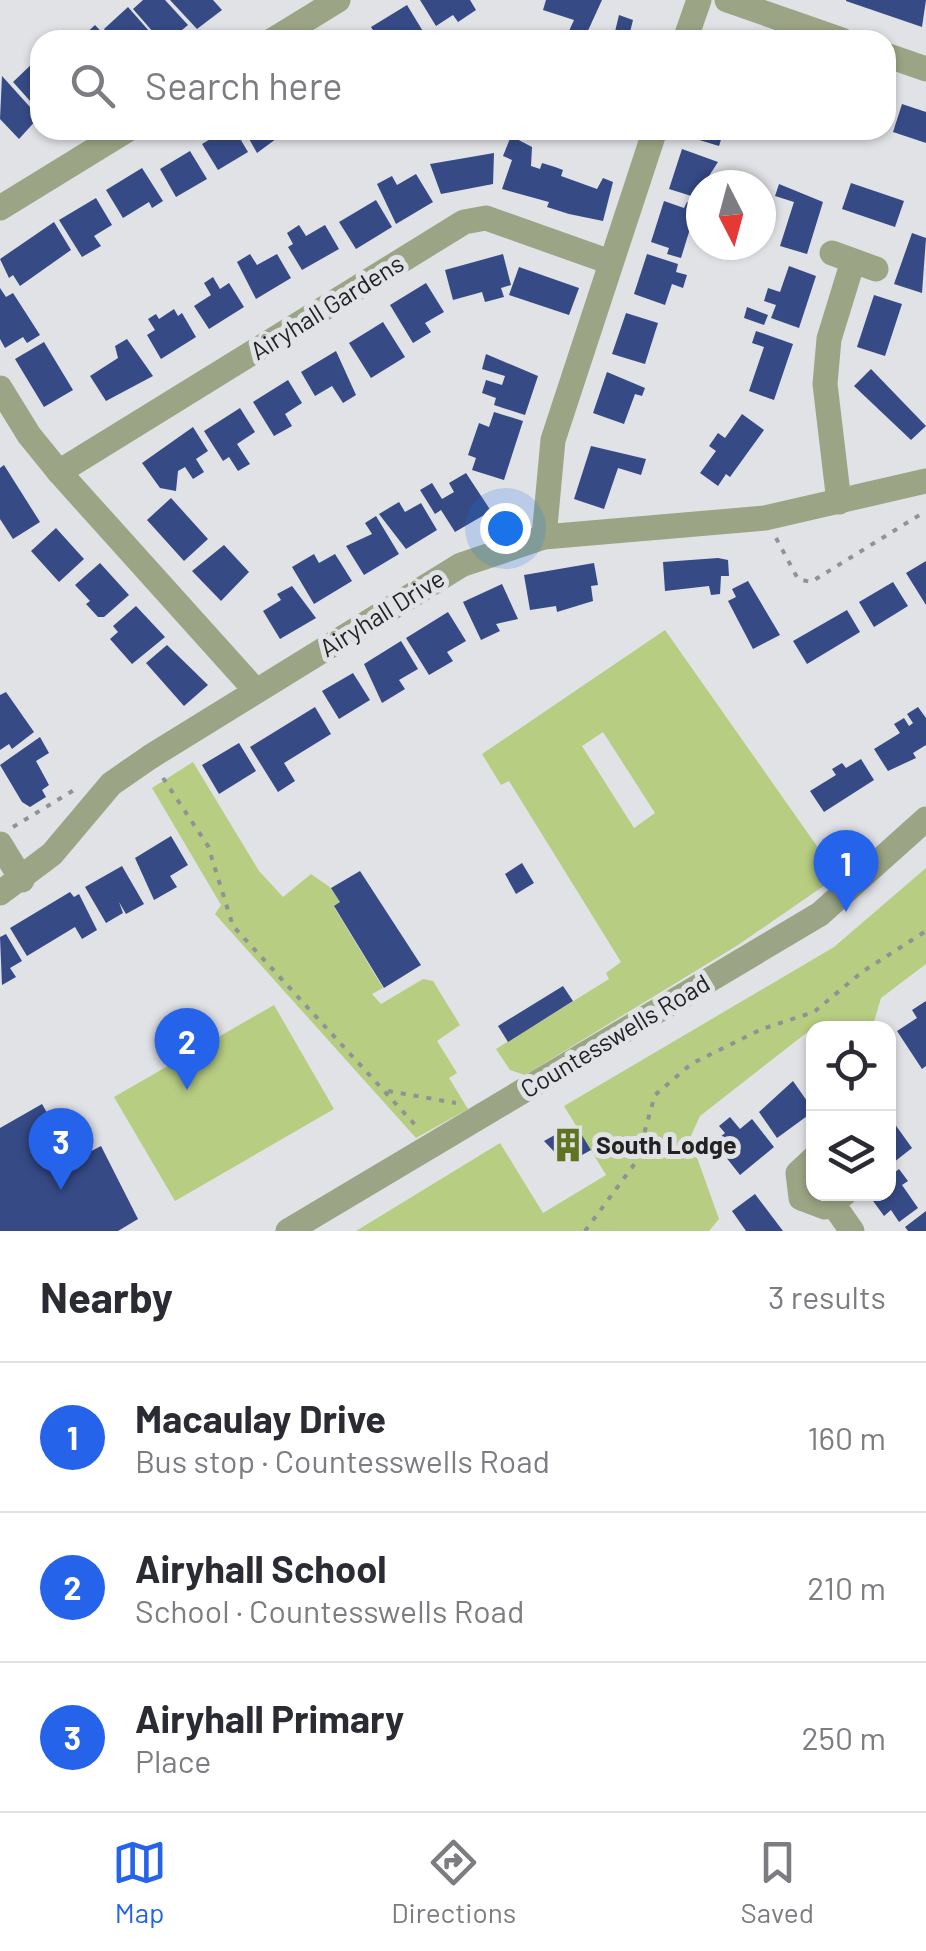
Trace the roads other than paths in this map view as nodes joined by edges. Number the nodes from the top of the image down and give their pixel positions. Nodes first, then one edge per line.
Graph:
1 (338, 0) edge
2 (698, 0) edge
3 (728, 0) edge
4 (289, 30) edge
5 (688, 30) edge
6 (814, 30) edge
7 (896, 60) edge
8 (926, 70) edge
9 (111, 140) edge
10 (652, 140) edge
11 (0, 208) edge
12 (854, 261) dead end
13 (610, 262) junction
14 (0, 388) edge
15 (60, 472) junction
16 (926, 481) edge
17 (840, 502) junction
18 (544, 537) junction
19 (256, 692) junction
20 (926, 819) edge
21 (0, 844) edge
22 (11, 887) edge
23 (806, 1166) edge
24 (826, 1201) edge
25 (839, 1201) edge
26 (288, 1231) edge
27 (852, 1231) edge

1 - 4 street
2 - 5 street
3 - 6 street
7 - 8 street
9 - 11 street
10 - 13 street
12 - 17 street
13 - 15 street, Airyhall Gardens
13 - 18 street
14 - 15 street
15 - 19 street
16 - 17 street, Airyhall Drive
17 - 18 street, Airyhall Drive
18 - 19 street, Airyhall Drive
19 - 22 street, Airyhall Drive
20 - 26 street, Countesswells Road
21 - 22 street
23 - 24 street
25 - 27 street

